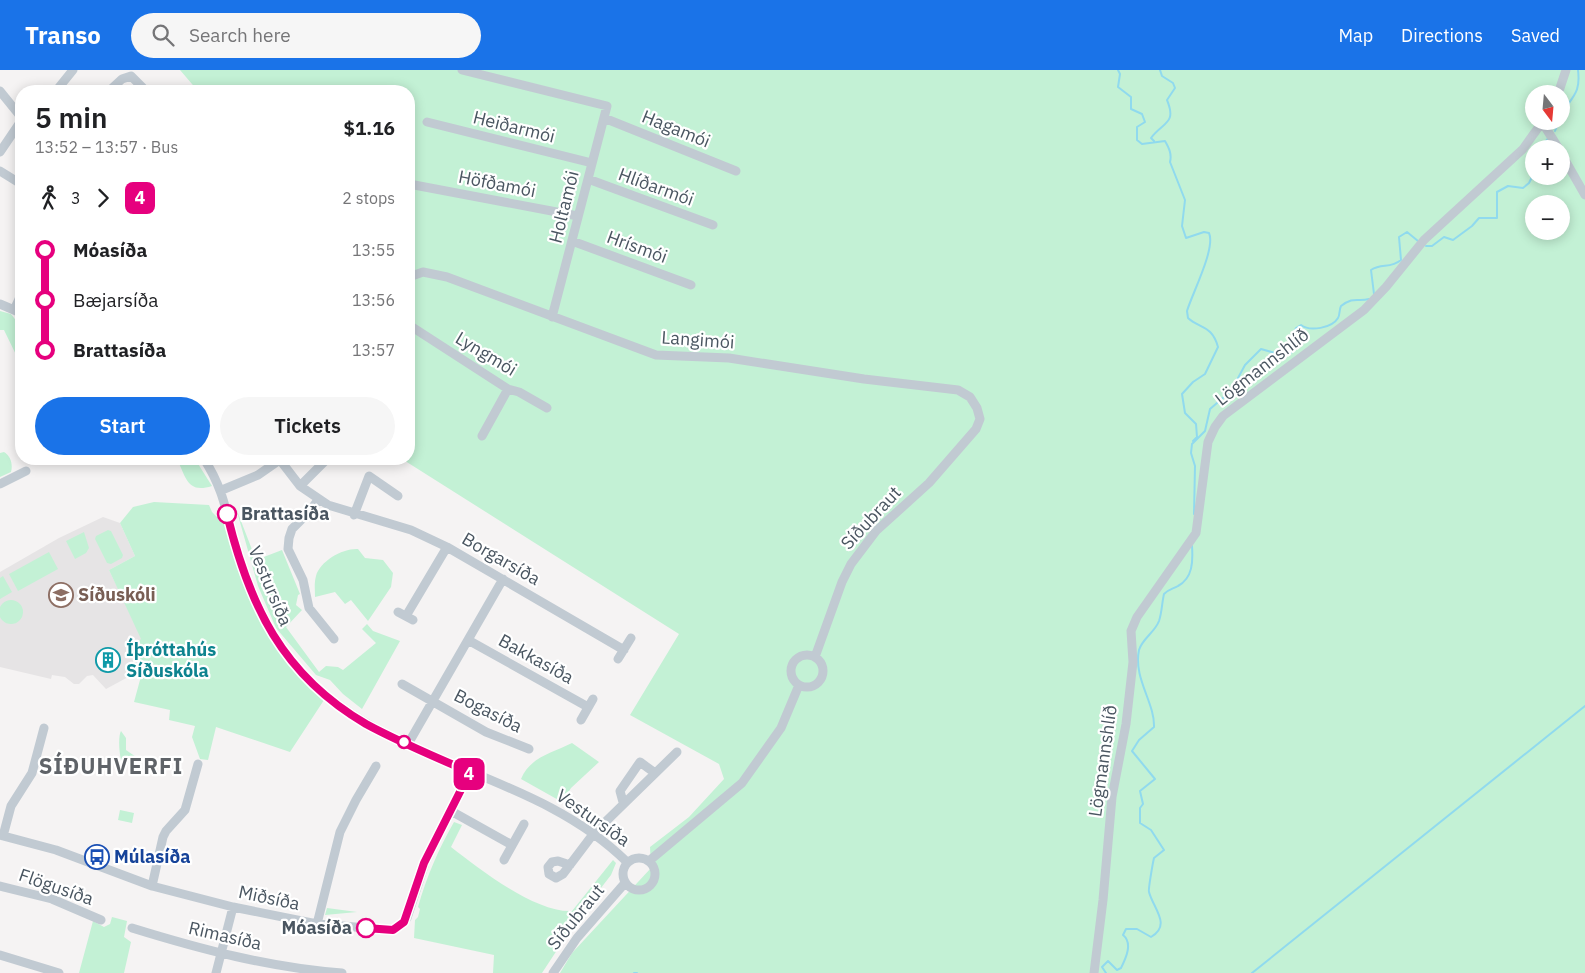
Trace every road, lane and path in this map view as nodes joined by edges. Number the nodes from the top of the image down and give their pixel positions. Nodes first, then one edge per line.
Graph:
1 (73, 70) edge
2 (462, 70) edge
3 (1566, 70) edge
4 (61, 85) edge
5 (116, 85) edge
6 (140, 85) edge
7 (1561, 85) edge
8 (0, 91) edge
9 (15, 110) edge
10 (604, 118) junction
11 (427, 122) dead end
12 (1538, 130) edge
13 (15, 131) edge
14 (0, 152) edge
15 (592, 163) junction
16 (1570, 169) edge
17 (0, 171) edge
18 (736, 171) dead end
19 (588, 179) junction
20 (15, 180) edge
21 (415, 185) edge
22 (1583, 192) edge
23 (578, 216) junction
24 (713, 225) dead end
25 (572, 241) junction
26 (415, 275) edge
27 (691, 285) dead end
28 (0, 304) edge
29 (15, 310) edge
30 (552, 317) junction
31 (415, 329) edge
32 (508, 388) junction
33 (547, 408) dead end
34 (980, 419) joint
35 (482, 436) dead end
36 (207, 465) edge
37 (272, 465) edge
38 (284, 465) edge
39 (321, 465) edge
40 (26, 471) dead end
41 (0, 484) edge
42 (300, 486) junction
43 (222, 490) junction
44 (398, 496) dead end
45 (318, 500) junction
46 (354, 515) junction
47 (447, 547) junction
48 (503, 579) junction
49 (406, 616) dead end
50 (631, 638) dead end
51 (334, 639) dead end
52 (468, 640) junction
53 (624, 650) junction
54 (815, 657) junction
55 (618, 659) dead end
56 (402, 684) dead end
57 (800, 685) junction
58 (433, 701) junction
59 (581, 720) dead end
60 (44, 728) dead end
61 (408, 744) junction
62 (529, 749) dead end
63 (677, 752) dead end
64 (198, 764) dead end
65 (376, 766) dead end
66 (470, 772) junction
67 (655, 773) junction
68 (623, 802) junction
69 (451, 811) junction
70 (524, 824) dead end
71 (594, 833) junction
72 (2, 835) edge
73 (512, 845) junction
74 (504, 860) dead end
75 (649, 861) junction
76 (627, 862) junction
77 (570, 865) dead end
78 (625, 883) junction
79 (0, 886) edge
80 (152, 886) junction
81 (232, 907) junction
82 (101, 920) dead end
83 (317, 924) junction
84 (132, 928) dead end
85 (221, 952) junction
86 (0, 955) edge
87 (59, 973) edge
88 (216, 973) edge
89 (342, 973) edge
90 (553, 973) edge
91 (1094, 973) edge

1 - 4 street
2 - 10 street, Holtamói
3 - 7 street
5 - 6 street
8 - 9 street
10 - 15 street, Holtamói
10 - 18 street, Hagamói
11 - 15 street, Heiðarmói
12 - 91 street, Lögmannshlíð
13 - 14 street
15 - 19 street, Holtamói
16 - 22 street
17 - 20 street
19 - 23 street, Holtamói
19 - 24 street, Hlíðarmói
21 - 23 street, Höfðamói
23 - 25 street, Holtamói
25 - 27 street, Hrísmói
25 - 30 street, Holtamói
26 - 30 street, Langimói
28 - 29 street
30 - 34 street, Langimói
31 - 32 street, Lyngmói
32 - 33 street, Lyngmói
32 - 35 street
34 - 54 street, Síðubraut
36 - 43 street, Vestursíða
37 - 43 street
38 - 42 street, Borgarsíða
39 - 42 street
40 - 41 street
42 - 45 street, Borgarsíða
43 - 61 street, Vestursíða
44 - 46 street
45 - 46 street, Borgarsíða
45 - 51 street
46 - 47 street, Borgarsíða
47 - 48 street, Borgarsíða
47 - 49 street
48 - 52 street
48 - 53 street, Borgarsíða
50 - 53 street
52 - 58 street
52 - 59 street, Bakkasíða
53 - 55 street
54 - 57 street
54 - 57 street
56 - 58 street, Bogasíða
57 - 75 street
58 - 61 street
58 - 62 street, Bogasíða
60 - 72 street
61 - 66 street, Vestursíða
63 - 67 street
64 - 80 street
65 - 83 street
66 - 69 street, Miðsíða
66 - 71 street, Vestursíða
67 - 68 street
67 - 68 street
68 - 71 street
69 - 73 street
69 - 83 street, Miðsíða
70 - 73 street
71 - 76 street, Vestursíða
71 - 77 street
72 - 80 street, Miðsíða
73 - 74 street
75 - 76 street
75 - 78 street
76 - 78 street
78 - 90 street, Síðubraut
79 - 82 street, Flögusíða
80 - 81 street, Miðsíða
81 - 83 street, Miðsíða
81 - 85 street
84 - 85 street, Rimasíða
85 - 88 street
85 - 89 street, Rimasíða
86 - 87 street

